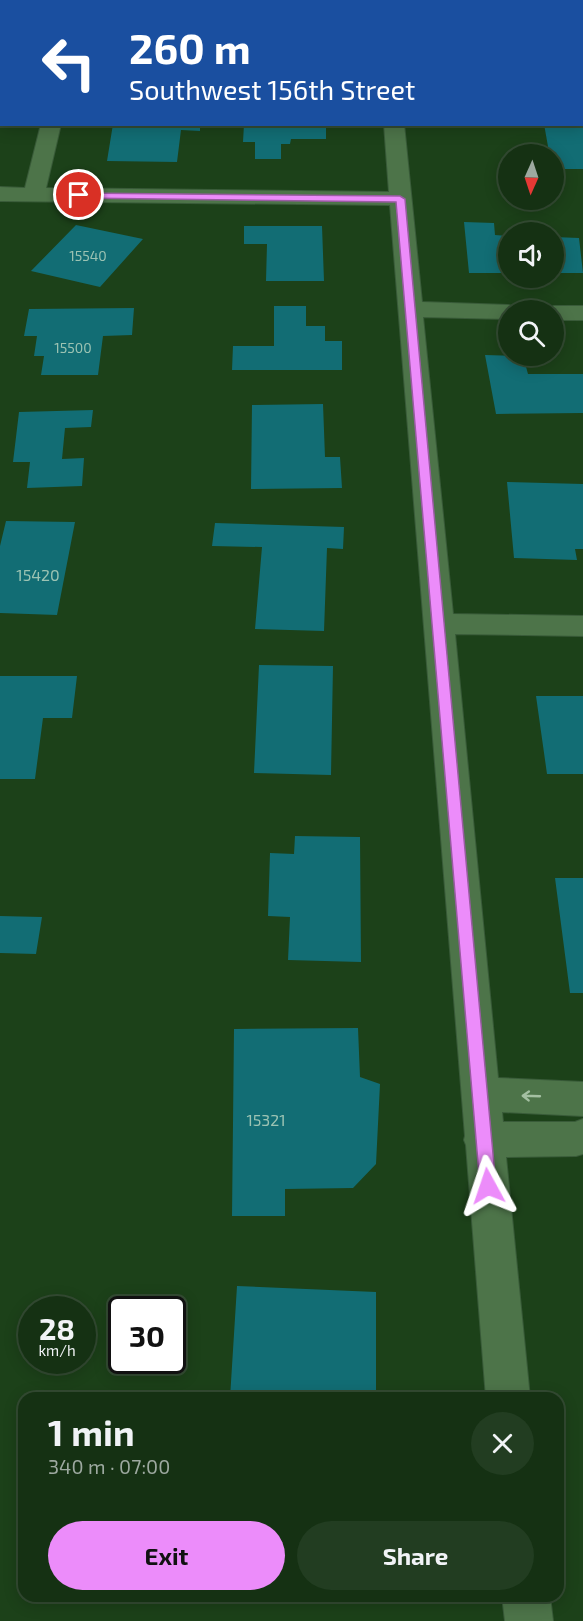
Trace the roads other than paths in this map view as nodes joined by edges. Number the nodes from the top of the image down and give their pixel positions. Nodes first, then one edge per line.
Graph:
1 (51, 126) edge
2 (394, 126) edge
3 (0, 194) edge
4 (34, 194) junction
5 (400, 199) junction
6 (409, 309) junction
7 (498, 312) edge
8 (564, 312) edge
9 (583, 313) edge
10 (437, 624) junction
11 (583, 626) edge
12 (479, 1094) junction
13 (583, 1099) edge
14 (583, 1136) edge
15 (483, 1140) junction
16 (507, 1392) edge
17 (527, 1602) edge
18 (529, 1621) edge

1 - 4 street
2 - 5 street
3 - 4 street
4 - 5 street
5 - 6 street
6 - 7 street
6 - 10 street
8 - 9 street
10 - 11 street
10 - 12 street
13 -> 12 street
12 - 15 street
14 - 15 street
15 - 16 street
17 - 18 street

